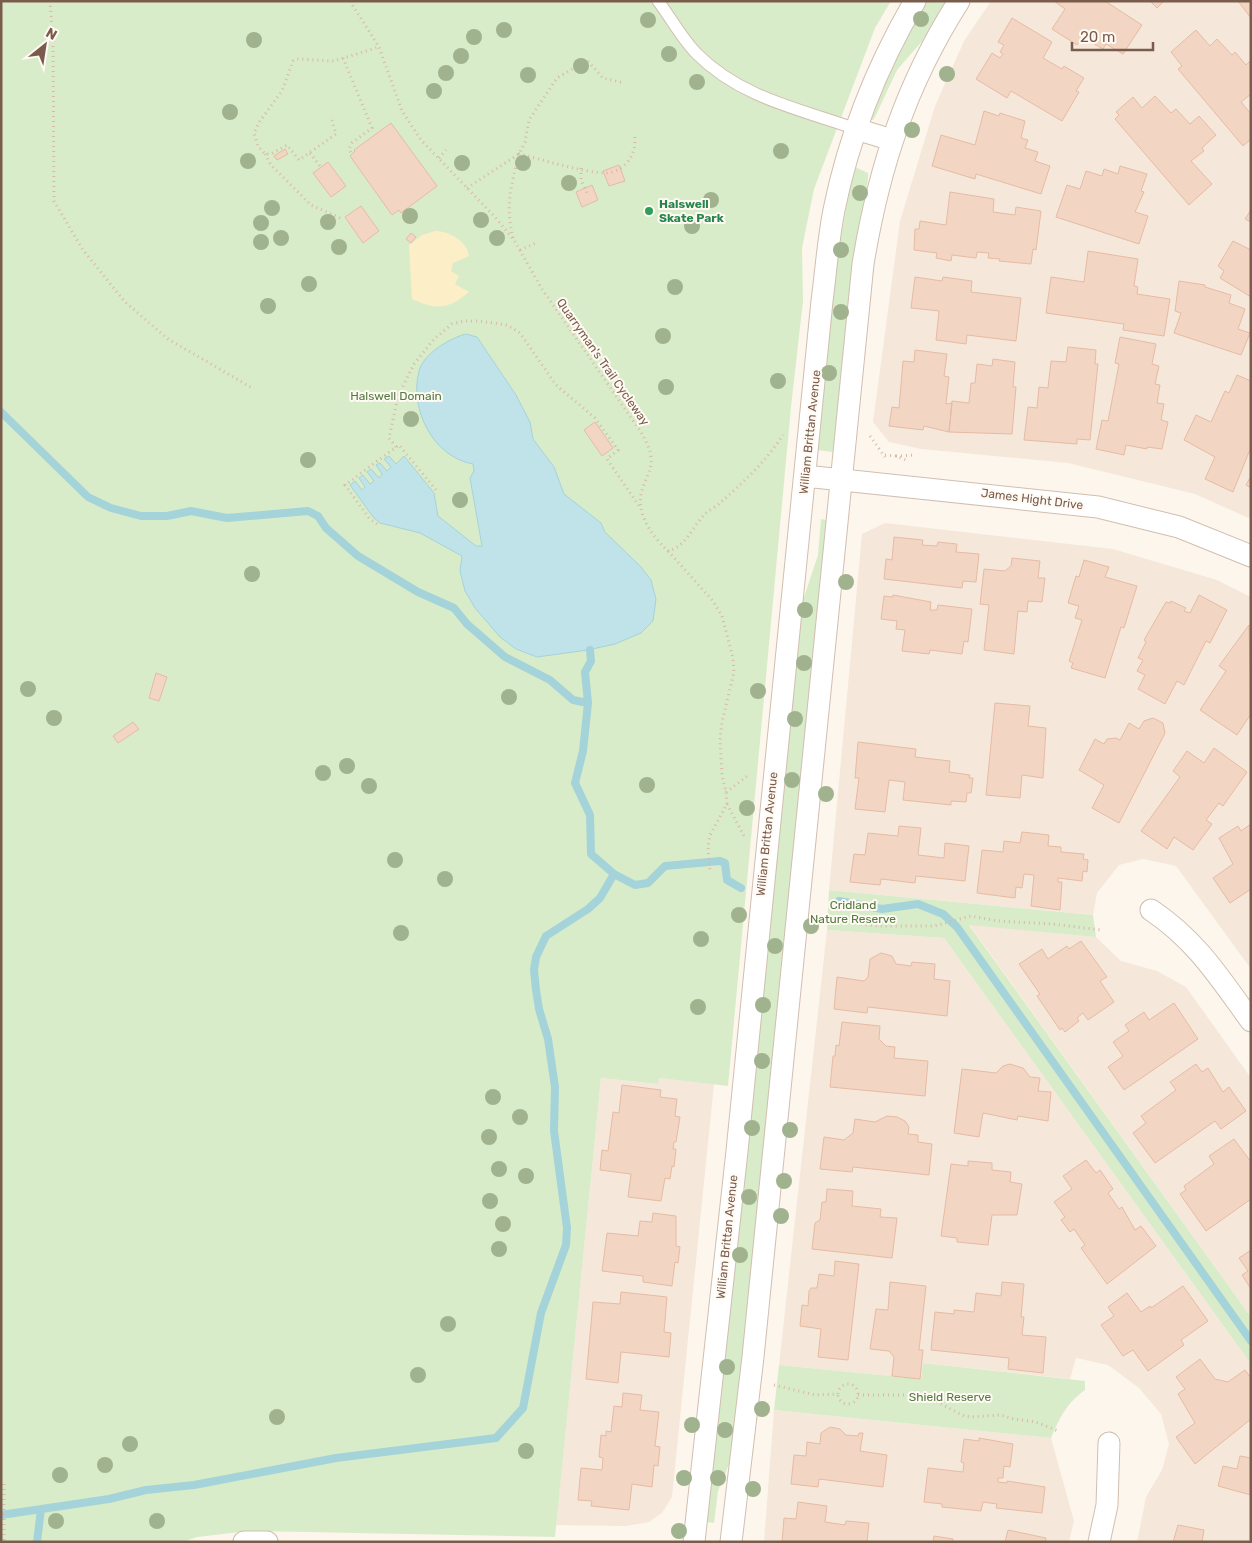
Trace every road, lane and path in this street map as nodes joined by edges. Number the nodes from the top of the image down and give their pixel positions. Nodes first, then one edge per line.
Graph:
1 (50, 1) edge
2 (350, 1) edge
3 (658, 1) edge
4 (914, 1) edge
5 (959, 1) edge
6 (379, 47) junction
7 (343, 58) junction
8 (624, 83) dead end
9 (332, 120) dead end
10 (856, 130) junction
11 (634, 133) dead end
12 (892, 140) junction
13 (446, 150) dead end
14 (310, 153) junction
15 (265, 154) junction
16 (352, 154) dead end
17 (519, 154) junction
18 (439, 158) junction
19 (320, 166) dead end
20 (581, 168) junction
21 (468, 188) junction
22 (588, 195) dead end
23 (342, 219) dead end
24 (514, 240) junction
25 (538, 242) dead end
26 (520, 250) junction
27 (254, 389) dead end
28 (784, 433) dead end
29 (869, 434) dead end
30 (396, 447) junction
31 (885, 455) dead end
32 (914, 455) dead end
33 (896, 456) dead end
34 (806, 476) junction
35 (841, 479) junction
36 (436, 490) dead end
37 (640, 507) junction
38 (377, 524) dead end
39 (668, 551) junction
40 (1251, 556) edge
41 (710, 873) dead end
42 (1151, 910) dead end
43 (821, 920) dead end
44 (1101, 930) dead end
45 (1251, 1021) edge
46 (774, 1385) dead end
47 (838, 1394) junction
48 (858, 1395) junction
49 (1058, 1431) dead end
50 (1109, 1444) dead end
51 (4, 1484) dead end
52 (4, 1542) edge
53 (244, 1542) edge
54 (267, 1542) edge
55 (694, 1542) edge
56 (731, 1542) edge
57 (1099, 1542) edge

1 - 27 path
2 - 6 path, Quarryman's Trail Cycleway
3 - 10 lane
4 - 10 street, William Brittan Avenue
5 - 12 street
6 - 7 path
6 - 18 path, Quarryman's Trail Cycleway
7 - 15 path
7 - 16 path
8 - 17 path, Quarryman's Trail Cycleway
9 - 14 path
10 - 12 street
10 - 34 street, William Brittan Avenue
11 - 20 path
12 - 35 street
13 - 18 path
14 - 15 path
14 - 19 path
15 - 23 path
17 - 20 path
17 - 21 path
17 - 24 path, Quarryman's Trail Cycleway
18 - 21 path, Quarryman's Trail Cycleway
20 - 22 path
21 - 24 path, Quarryman's Trail Cycleway
24 - 26 path, Quarryman's Trail Cycleway
25 - 26 path
26 - 37 path, Quarryman's Trail Cycleway
28 - 39 path
29 - 31 path
30 - 36 path
30 - 37 path
30 - 38 path
32 - 33 path
34 - 35 street, James Hight Drive
34 - 55 street, William Brittan Avenue
35 - 40 street, James Hight Drive
35 - 56 street
37 - 39 path
39 - 41 path
42 - 45 street
43 - 44 path
46 - 47 path
47 - 48 path
47 - 48 path
48 - 49 path
50 - 57 street
51 - 52 path
53 - 54 street

